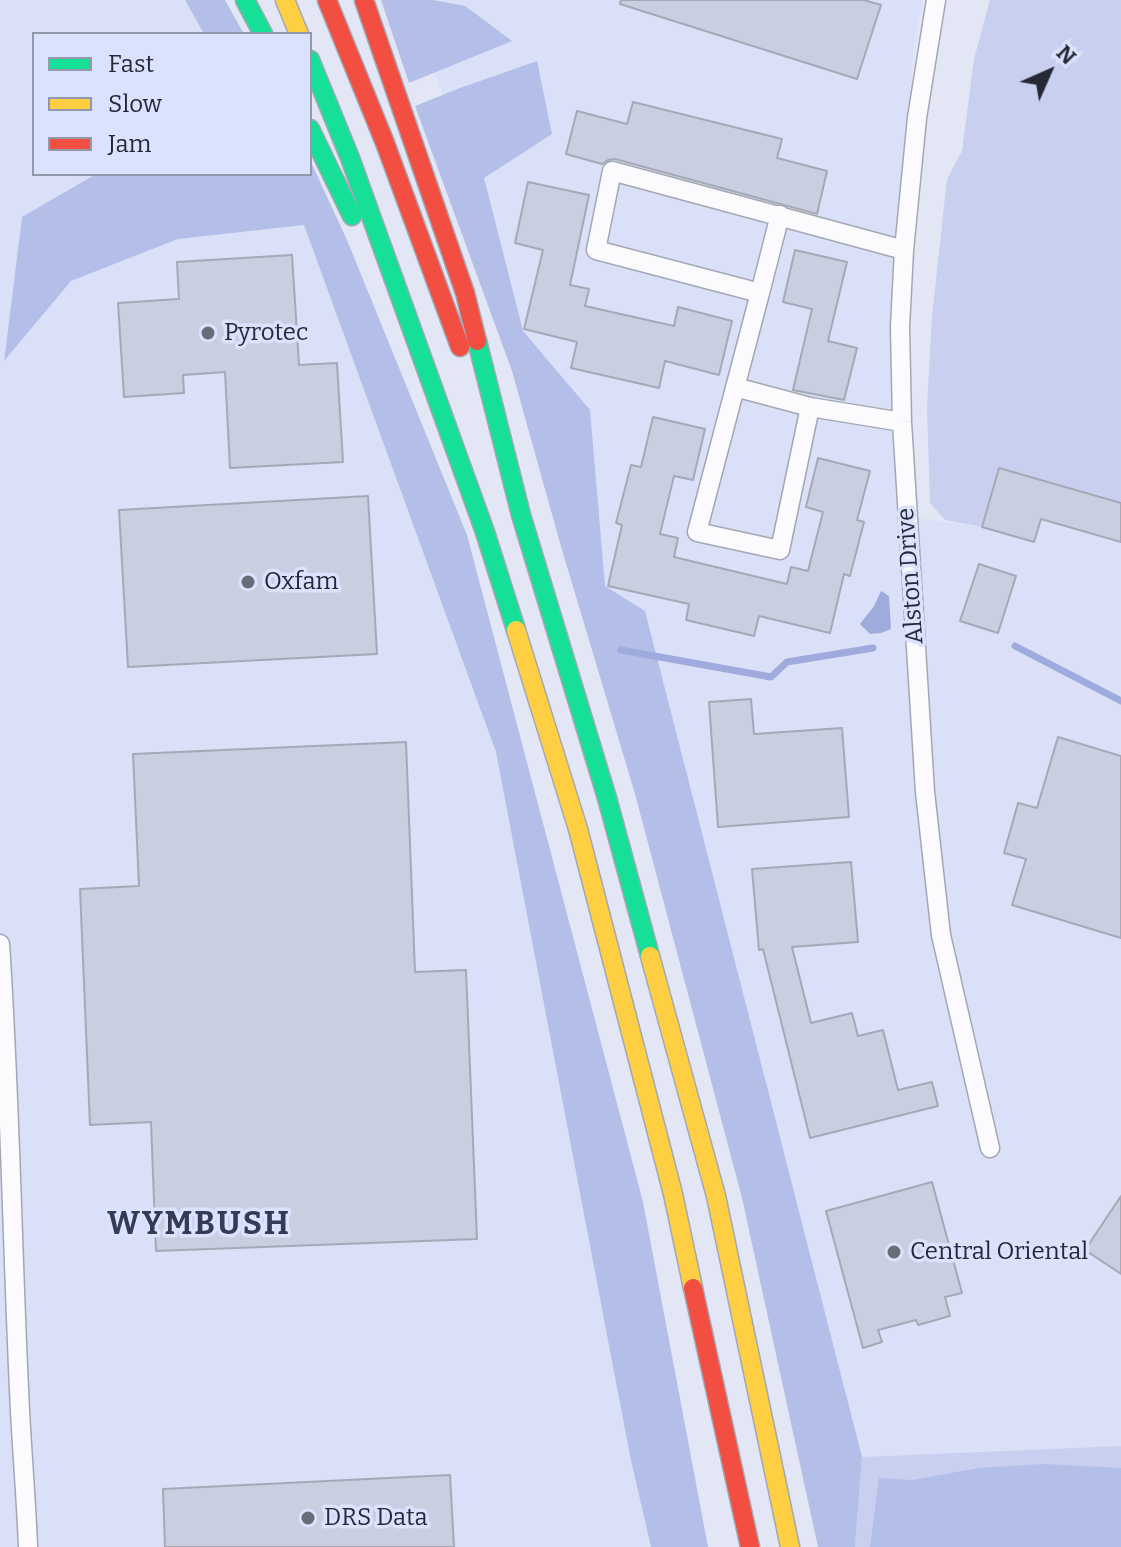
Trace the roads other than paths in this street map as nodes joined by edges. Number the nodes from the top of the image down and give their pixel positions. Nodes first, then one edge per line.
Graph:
1 (245, 0) edge
2 (285, 0) edge
3 (327, 0) edge
4 (364, 0) edge
5 (936, 0) edge
6 (262, 32) edge
7 (298, 32) edge
8 (312, 65) edge
9 (312, 133) edge
10 (780, 215) junction
11 (904, 250) junction
12 (760, 293) junction
13 (735, 387) junction
14 (434, 389) junction
15 (810, 407) junction
16 (902, 422) junction
17 (521, 515) junction
18 (0, 944) edge
19 (990, 1148) dead end
20 (5, 1187) edge
21 (28, 1547) edge
22 (750, 1547) edge
23 (790, 1547) edge

1 - 6 highway
2 - 7 highway
3 - 17 highway
4 - 17 highway
5 - 11 street, Alston Drive
8 - 14 highway
9 - 14 highway
10 - 11 street
10 - 12 street
10 - 12 street
11 - 16 street, Alston Drive
12 - 13 street
13 - 15 street
13 - 15 street
14 - 22 highway
15 - 16 street
16 - 19 street, Alston Drive
17 - 23 highway
18 - 20 street
20 - 21 street

